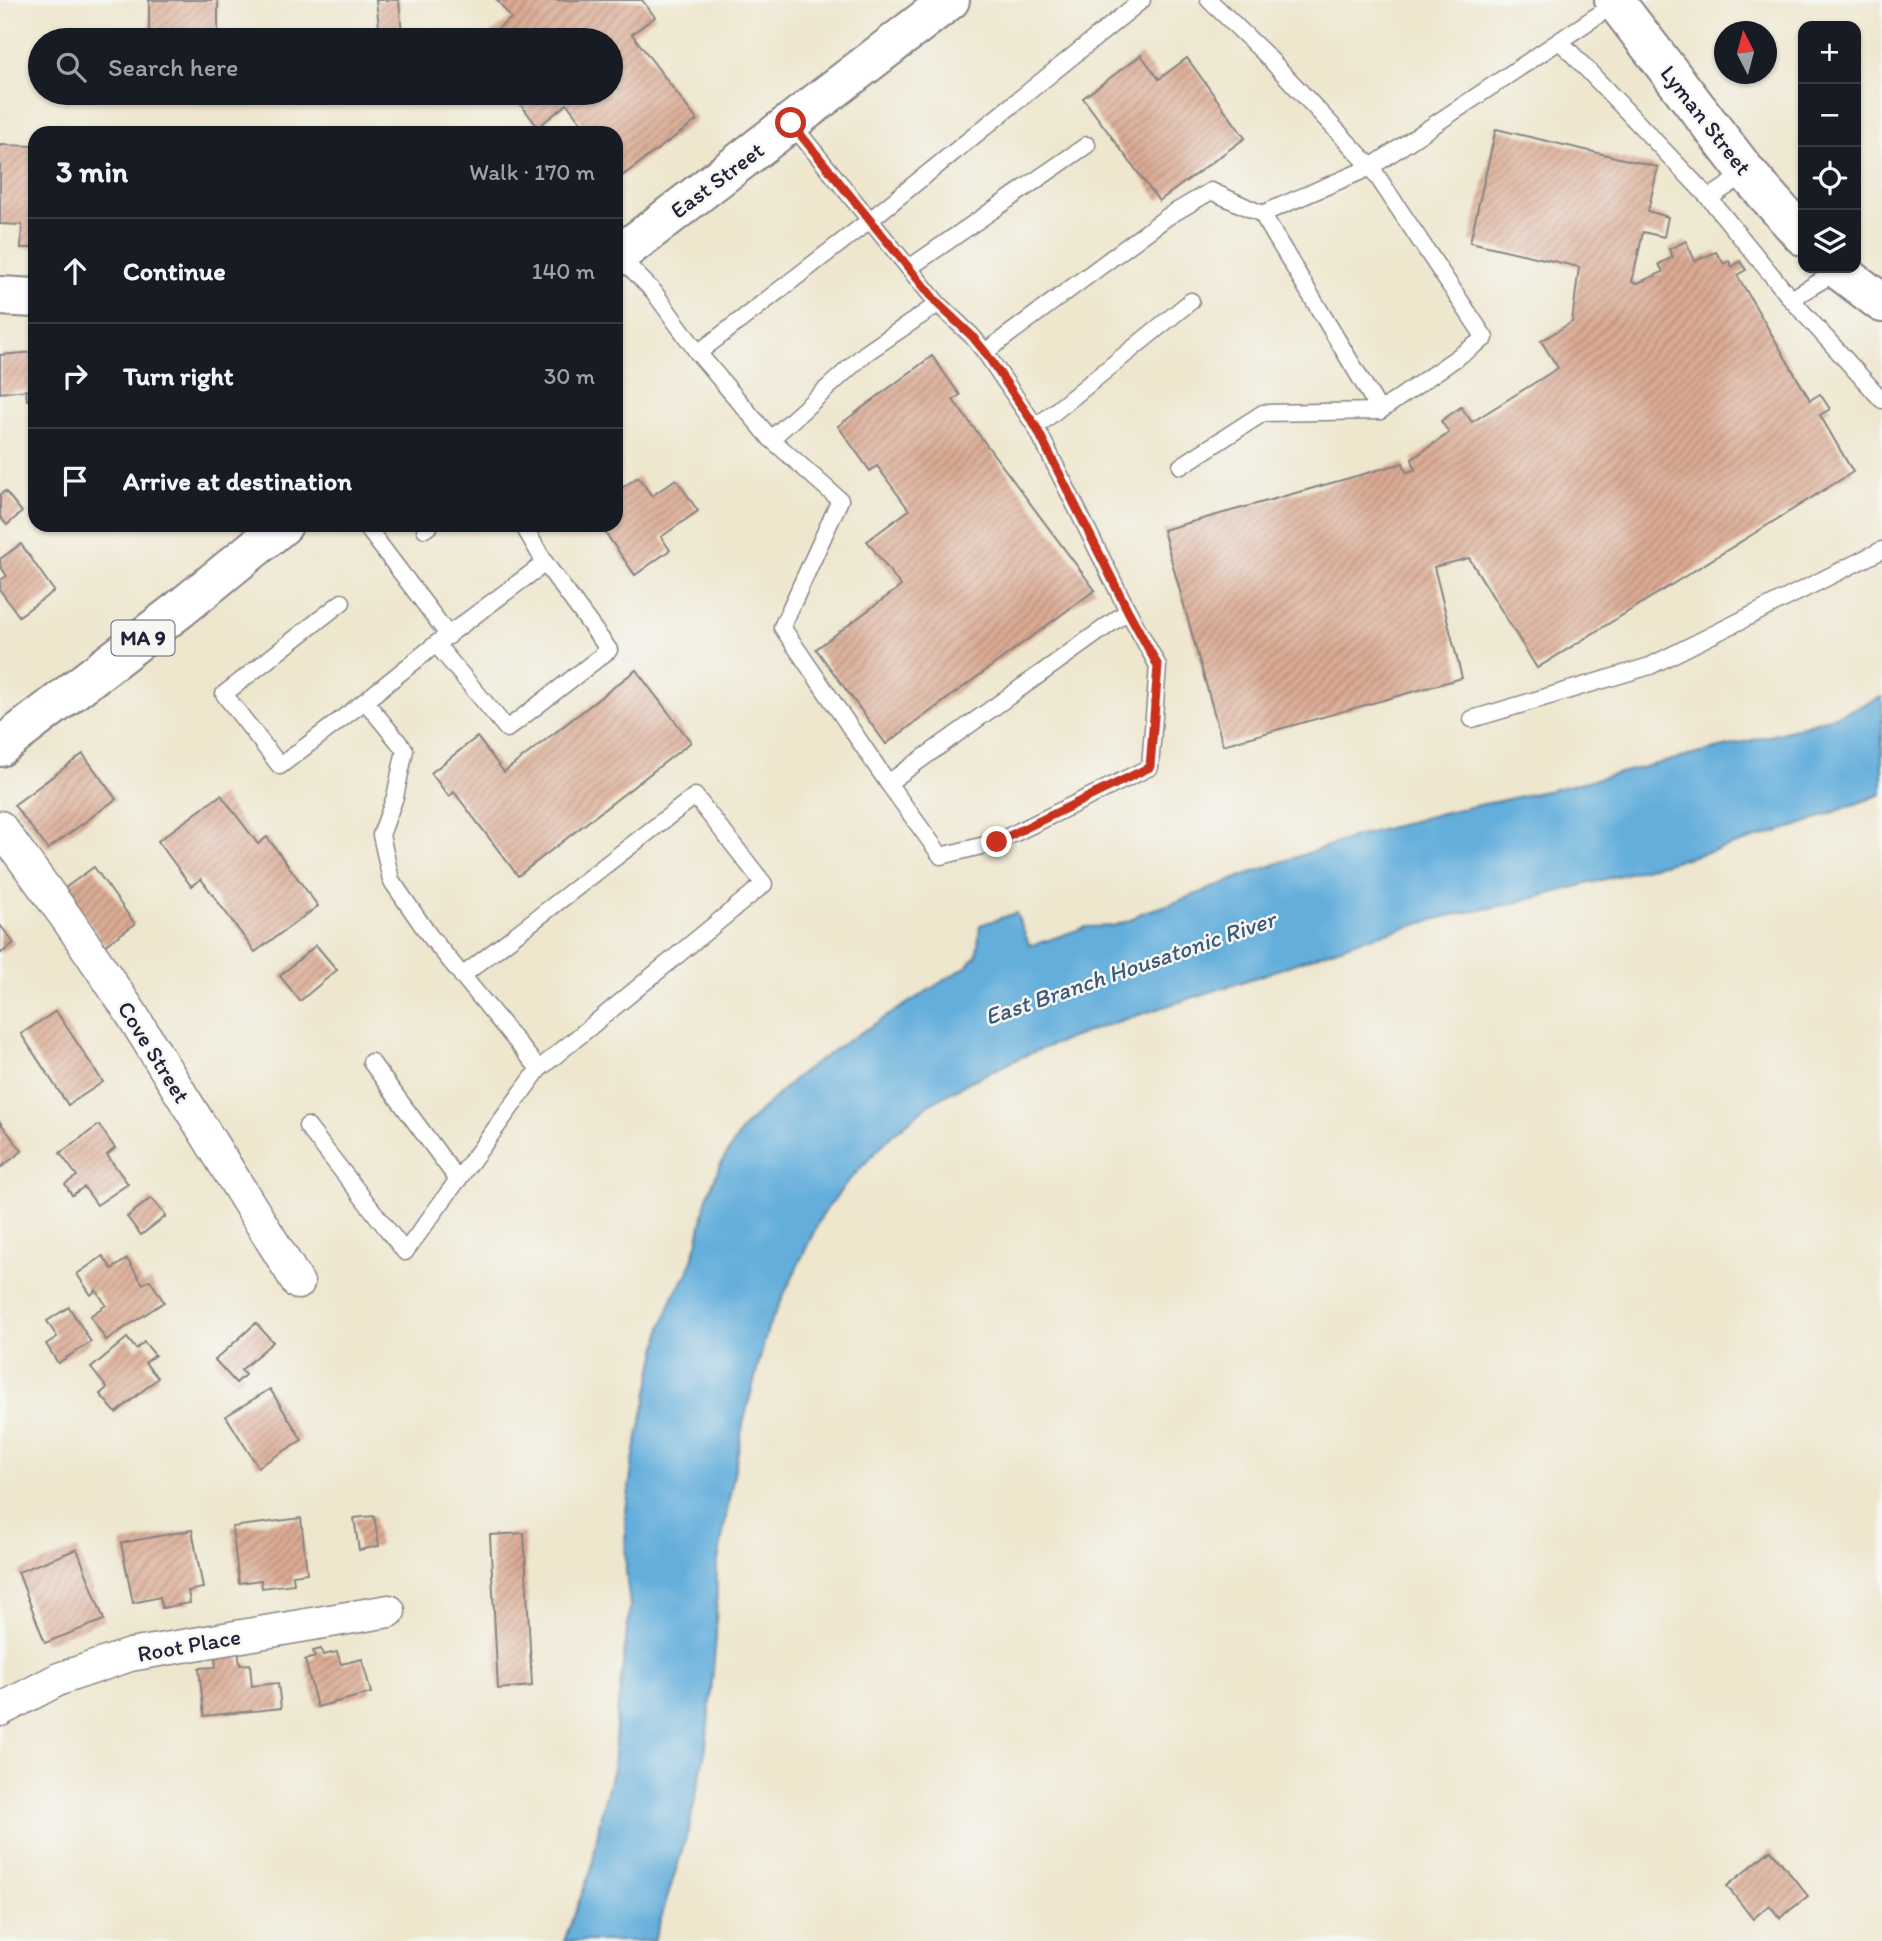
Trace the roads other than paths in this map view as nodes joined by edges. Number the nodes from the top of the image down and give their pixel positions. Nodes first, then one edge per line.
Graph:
1 (950, 0) edge
2 (1142, 0) edge
3 (1209, 0) edge
4 (1617, 1) edge
5 (1560, 41) junction
6 (791, 123) junction
7 (1087, 145) dead end
8 (1371, 166) junction
9 (1747, 173) junction
10 (1709, 198) junction
11 (1262, 214) junction
12 (870, 220) junction
13 (1798, 230) edge
14 (623, 251) edge
15 (623, 262) edge
16 (909, 268) junction
17 (1832, 273) edge
18 (1843, 273) edge
19 (0, 296) edge
20 (28, 298) edge
21 (1791, 299) junction
22 (1191, 301) dead end
23 (1882, 303) edge
24 (938, 304) junction
25 (985, 352) junction
26 (698, 353) junction
27 (1882, 400) edge
28 (1380, 411) junction
29 (1036, 427) junction
30 (771, 439) junction
31 (1181, 466) dead end
32 (274, 532) edge
33 (370, 532) edge
34 (527, 532) edge
35 (1882, 550) edge
36 (545, 563) junction
37 (342, 602) dead end
38 (1128, 611) junction
39 (443, 640) junction
40 (365, 701) junction
41 (1472, 719) dead end
42 (0, 747) edge
43 (888, 783) junction
44 (0, 827) edge
45 (462, 976) junction
46 (371, 1062) dead end
47 (539, 1069) junction
48 (307, 1126) dead end
49 (458, 1180) junction
50 (298, 1283) dead end
51 (388, 1611) dead end
52 (0, 1710) edge

1 - 6 main road, East Street
2 - 12 lane
3 - 8 lane
4 - 5 lane
4 - 9 main road, Lyman Street
5 - 8 lane
5 - 10 lane
6 - 12 lane
6 - 14 main road, East Street
7 - 16 lane
8 - 11 lane
8 - 28 lane
9 - 10 lane
9 - 13 main road, Lyman Street
10 - 21 lane
11 - 25 lane
11 - 28 lane
12 - 16 lane
12 - 26 lane
15 - 26 lane
16 - 24 lane
17 - 21 lane
18 - 23 main road
19 - 20 main road
21 - 27 lane
22 - 29 lane
24 - 25 lane
24 - 30 lane
25 - 29 lane
26 - 30 lane
28 - 31 lane
29 - 38 lane
30 - 43 lane
32 - 42 main road, MA 9
33 - 39 lane
34 - 36 lane
35 - 41 lane
36 - 39 lane
36 - 39 lane
37 - 40 lane
38 - 43 lane
38 - 43 lane
39 - 40 lane
40 - 45 lane
44 - 50 street, Cove Street
45 - 47 lane
45 - 47 lane
46 - 49 lane
47 - 49 lane
48 - 49 lane
51 - 52 street, Root Place

